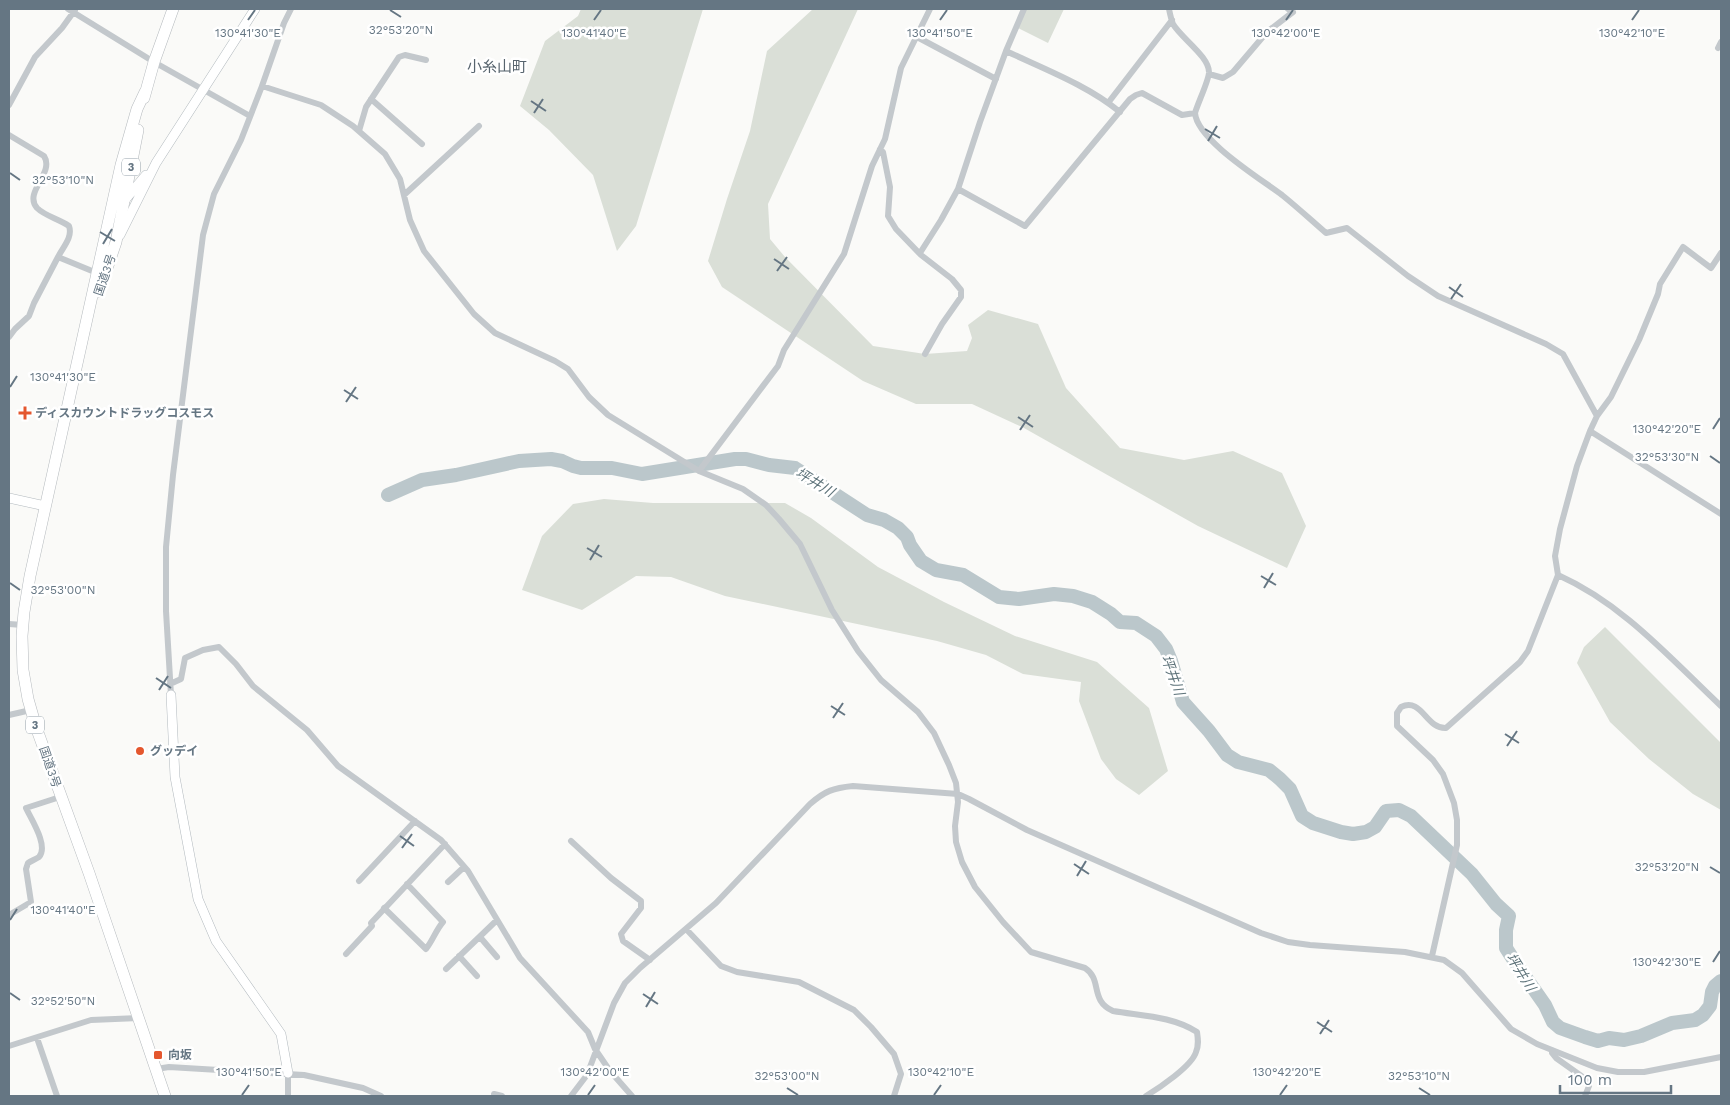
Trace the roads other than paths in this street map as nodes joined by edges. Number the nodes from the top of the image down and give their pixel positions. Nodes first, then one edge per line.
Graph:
1 (173, 9) edge
2 (255, 9) edge
3 (291, 9) edge
4 (930, 9) edge
5 (1024, 9) edge
6 (1169, 9) edge
7 (1288, 9) edge
8 (72, 10) edge
9 (1172, 20) junction
10 (917, 37) junction
11 (1006, 51) junction
12 (426, 60) dead end
13 (154, 62) junction
14 (1209, 74) junction
15 (996, 79) junction
16 (262, 86) junction
17 (203, 89) junction
18 (145, 92) junction
19 (371, 99) junction
20 (1108, 103) junction
21 (9, 105) edge
22 (1120, 112) junction
23 (1195, 113) junction
24 (250, 116) junction
25 (479, 126) dead end
26 (359, 131) junction
27 (9, 135) edge
28 (422, 144) dead end
29 (880, 149) junction
30 (156, 163) junction
31 (958, 189) junction
32 (404, 195) junction
33 (124, 202) junction
34 (108, 224) junction
35 (116, 242) junction
36 (1721, 252) edge
37 (920, 253) junction
38 (58, 256) junction
39 (97, 273) junction
40 (9, 337) edge
41 (83, 339) junction
42 (925, 354) dead end
43 (1597, 416) junction
44 (1590, 431) junction
45 (699, 471) junction
46 (9, 498) edge
47 (45, 506) junction
48 (1721, 514) edge
49 (1558, 575) junction
50 (9, 624) edge
51 (23, 625) junction
52 (170, 684) junction
53 (171, 695) joint
54 (1721, 706) edge
55 (31, 710) junction
56 (9, 714) edge
57 (958, 794) junction
58 (60, 797) junction
59 (415, 822) junction
60 (570, 841) dead end
61 (444, 844) junction
62 (464, 867) junction
63 (359, 880) dead end
64 (448, 882) dead end
65 (407, 884) junction
66 (384, 908) junction
67 (9, 915) edge
68 (497, 920) junction
69 (686, 929) junction
70 (480, 937) junction
71 (346, 954) dead end
72 (459, 956) junction
73 (1432, 956) junction
74 (497, 957) dead end
75 (650, 960) junction
76 (446, 969) dead end
77 (477, 976) dead end
78 (139, 1018) junction
79 (37, 1038) junction
80 (9, 1046) edge
81 (595, 1049) junction
82 (1552, 1050) junction
83 (1721, 1057) edge
84 (156, 1069) junction
85 (288, 1073) junction
86 (494, 1094) dead end
87 (57, 1096) edge
88 (165, 1096) edge
89 (288, 1096) edge
90 (381, 1096) edge
91 (502, 1096) edge
92 (571, 1096) edge
93 (632, 1096) edge
94 (894, 1096) edge
95 (1146, 1096) edge
96 (1585, 1096) edge

1 - 13 highway, 国道3号 / 3
2 - 17 street
3 - 16 street
4 - 10 street
5 - 11 street
6 - 9 street
7 - 14 street
8 - 13 street
8 - 21 street
9 - 14 street
9 - 20 street
10 - 15 street
10 - 29 street
11 - 15 street
11 - 20 street
12 - 19 street
13 - 17 street
13 - 18 highway, 国道3号 / 3
14 - 23 street
15 - 31 street
16 - 24 street
16 - 26 street
17 - 24 street
17 - 30 street
18 - 33 highway, 国道3号 / 3
18 - 34 highway, 国道3号 / 3
19 - 26 street
19 - 28 street
20 - 22 street
22 - 23 street
22 - 31 street
23 - 43 street
24 - 52 street
25 - 32 street
26 - 32 street
27 - 38 street
29 - 37 street
29 - 45 street
30 - 33 street
30 - 35 street
31 - 37 street
32 - 45 street
33 - 34 street
33 - 35 highway, 国道3号 / 3
34 - 39 highway, 国道3号 / 3
35 - 41 highway, 国道3号 / 3
36 - 43 street
37 - 42 street
38 - 39 street
38 - 40 street
39 - 41 highway, 国道3号 / 3
41 - 47 highway, 国道3号 / 3
43 - 44 street
44 - 48 street
44 - 49 street
45 - 57 street
46 - 47 street
47 - 51 highway, 国道3号 / 3
49 - 54 street
49 - 73 street
50 - 51 street
51 - 55 highway, 国道3号 / 3
52 - 53 street
52 - 59 street
53 - 85 street
55 - 56 street
55 - 58 highway, 国道3号 / 3
57 - 69 street
57 - 73 street
57 - 95 street
58 - 67 street
58 - 78 highway, 国道3号 / 3
59 - 61 street
59 - 63 street
60 - 75 street
61 - 62 street
61 - 65 street
62 - 64 street
62 - 68 street
65 - 66 street
65 - 66 street
66 - 71 street
68 - 70 street
68 - 81 street
69 - 75 street
69 - 94 street
70 - 72 street
70 - 74 street
72 - 76 street
72 - 77 street
73 - 82 street
75 - 81 street
78 - 79 street
78 - 84 highway, 国道3号 / 3
79 - 80 street
79 - 87 street
81 - 92 street
81 - 93 street
82 - 83 street
82 - 96 street
84 - 85 street
84 - 88 highway, 国道3号 / 3
85 - 89 street
85 - 90 street
86 - 91 street

